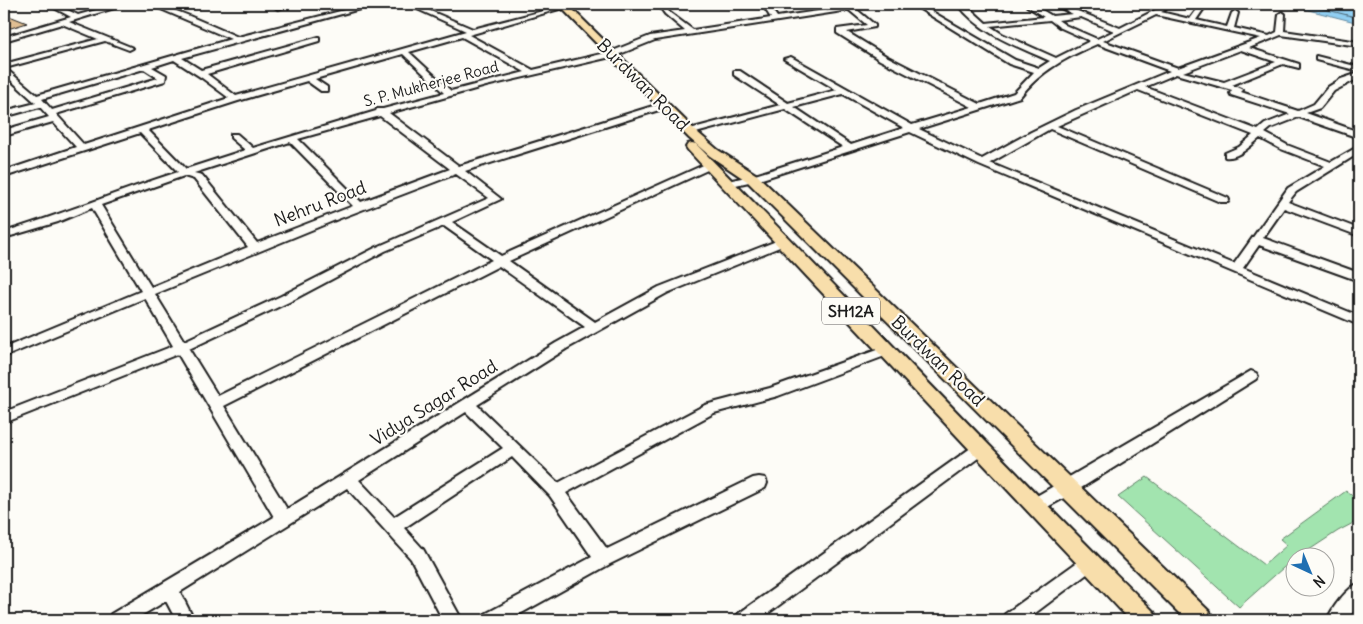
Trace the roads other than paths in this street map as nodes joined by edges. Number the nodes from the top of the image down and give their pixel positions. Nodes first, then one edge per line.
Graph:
1 (50, 4) edge
2 (116, 4) edge
3 (124, 4) edge
4 (152, 4) edge
5 (290, 4) edge
6 (375, 4) edge
7 (409, 4) edge
8 (661, 4) edge
9 (765, 4) edge
10 (877, 4) edge
11 (915, 4) edge
12 (961, 4) edge
13 (1055, 4) edge
14 (1149, 4) edge
15 (1204, 4) edge
16 (560, 5) edge
17 (1029, 5) dead end
18 (843, 6) edge
19 (1168, 6) edge
20 (278, 7) dead end
21 (1155, 13) junction
22 (1235, 14) dead end
23 (1282, 14) dead end
24 (1082, 15) junction
25 (76, 17) junction
26 (774, 18) junction
27 (1051, 18) junction
28 (1191, 21) junction
29 (63, 22) junction
30 (984, 25) junction
31 (1230, 29) junction
32 (471, 31) junction
33 (690, 31) junction
34 (1120, 31) junction
35 (1280, 33) junction
36 (462, 34) junction
37 (4, 38) edge
38 (1269, 38) junction
39 (105, 39) junction
40 (238, 39) junction
41 (316, 39) dead end
42 (1096, 42) junction
43 (1359, 44) edge
44 (129, 48) dead end
45 (1242, 48) junction
46 (404, 51) junction
47 (609, 55) junction
48 (175, 57) junction
49 (1320, 58) dead end
50 (788, 59) dead end
51 (1055, 60) junction
52 (1284, 62) junction
53 (145, 66) junction
54 (1296, 66) dead end
55 (4, 68) edge
56 (1359, 69) edge
57 (1039, 71) junction
58 (532, 72) junction
59 (1177, 72) junction
60 (200, 73) junction
61 (737, 73) dead end
62 (1359, 75) edge
63 (308, 78) junction
64 (17, 81) junction
65 (1225, 85) junction
66 (4, 86) edge
67 (1140, 87) junction
68 (324, 89) dead end
69 (843, 91) junction
70 (449, 93) junction
71 (235, 99) junction
72 (39, 101) junction
73 (786, 106) junction
74 (659, 107) junction
75 (979, 107) junction
76 (380, 111) junction
77 (1297, 113) junction
78 (4, 114) edge
79 (53, 116) junction
80 (1050, 126) junction
81 (910, 128) junction
82 (142, 129) junction
83 (689, 132) junction
84 (4, 133) edge
85 (1259, 134) junction
86 (1359, 135) edge
87 (234, 136) dead end
88 (291, 138) junction
89 (82, 148) junction
90 (850, 148) junction
91 (1359, 150) edge
92 (251, 151) junction
93 (1228, 155) dead end
94 (1346, 156) junction
95 (1359, 160) edge
96 (982, 163) junction
97 (710, 165) junction
98 (1331, 165) junction
99 (458, 171) junction
100 (184, 173) junction
101 (4, 174) edge
102 (752, 178) junction
103 (727, 184) junction
104 (1224, 200) dead end
105 (95, 204) junction
106 (1283, 204) junction
107 (360, 207) junction
108 (444, 221) junction
109 (1359, 233) edge
110 (4, 235) edge
111 (1257, 240) junction
112 (783, 242) junction
113 (255, 248) junction
114 (500, 261) junction
115 (1236, 269) junction
116 (1359, 277) edge
117 (148, 293) junction
118 (1359, 321) edge
119 (595, 328) junction
120 (181, 348) junction
121 (888, 350) junction
122 (4, 353) edge
123 (1251, 376) dead end
124 (215, 404) junction
125 (467, 404) junction
126 (4, 418) edge
127 (513, 449) junction
128 (980, 449) junction
129 (348, 478) junction
130 (759, 483) dead end
131 (1067, 488) junction
132 (556, 490) junction
133 (1034, 506) junction
134 (284, 519) junction
135 (392, 527) junction
136 (604, 559) junction
137 (1089, 563) junction
138 (169, 588) junction
139 (1359, 591) edge
140 (118, 620) edge
141 (185, 620) edge
142 (453, 620) edge
143 (492, 620) edge
144 (745, 620) edge
145 (1012, 620) edge
146 (1146, 620) edge
147 (1202, 620) edge
148 (1336, 620) edge

1 - 25 street
2 - 25 street
3 - 25 street
4 - 40 street
5 - 20 street
6 - 40 street
7 - 32 street
8 - 33 street
9 - 26 street
10 - 18 street, S. P. Mukherjee Road
11 - 57 street
12 - 30 street
13 - 24 street
14 - 19 street
15 - 28 street
16 - 32 street
16 - 47 main road, Burdwan Road / SH12A
17 - 27 street
18 - 26 street, S. P. Mukherjee Road
18 - 75 street
19 - 21 street
21 - 28 street
21 - 34 street
22 - 31 street
23 - 35 street
24 - 27 street
24 - 34 street
25 - 29 street
25 - 37 street
26 - 33 street, S. P. Mukherjee Road
27 - 30 street
27 - 42 street
28 - 31 street
29 - 37 street
29 - 39 street
30 - 51 street
31 - 38 street
32 - 36 street
33 - 47 street, S. P. Mukherjee Road
34 - 42 street
35 - 38 street
35 - 43 street
36 - 46 street
36 - 58 street
38 - 45 street
39 - 44 street
39 - 55 street
40 - 48 street
41 - 60 street
42 - 51 street
42 - 59 street
45 - 52 street
45 - 59 street
46 - 63 street
46 - 70 street
47 - 58 street, S. P. Mukherjee Road
47 - 74 main road, Burdwan Road / SH12A
48 - 53 street
48 - 60 street
49 - 56 street
50 - 69 street
51 - 57 street
52 - 54 street
52 - 65 street
53 - 72 street
53 - 79 street
55 - 64 street
57 - 75 street
58 - 70 street, S. P. Mukherjee Road
59 - 65 street
59 - 67 street
60 - 71 street
61 - 73 street
62 - 77 street
63 - 68 street
63 - 71 street
64 - 66 street
64 - 72 street
65 - 77 street
67 - 80 street
67 - 85 street
69 - 73 street
69 - 81 street
70 - 76 street, S. P. Mukherjee Road
71 - 82 street
72 - 78 street
72 - 79 street
73 - 83 street
73 - 90 street
74 - 83 main road, Burdwan Road / SH12A
74 - 97 main road, Burdwan Road / SH12A
74 - 99 street, Nehru Road
75 - 81 street
76 - 88 street, S. P. Mukherjee Road
76 - 99 street
77 - 85 street
77 - 86 street
79 - 84 street
79 - 89 street
80 - 96 street
80 - 104 street
81 - 90 street
81 - 96 street
82 - 89 street
82 - 100 street
83 - 102 main road, Burdwan Road / SH12A
85 - 93 street
85 - 98 street
87 - 92 street
88 - 92 street, S. P. Mukherjee Road
88 - 107 street
89 - 101 street
90 - 102 street
91 - 94 street
92 - 100 street, S. P. Mukherjee Road
94 - 95 street
94 - 98 street
96 - 115 street
97 - 103 main road, Burdwan Road / SH12A
97 - 114 street
98 - 106 street
99 - 107 street, Nehru Road
99 - 108 street
100 - 105 street, S. P. Mukherjee Road
100 - 113 street
102 - 103 street
102 - 131 main road, Burdwan Road / SH12A
103 - 112 main road, Burdwan Road / SH12A
105 - 110 street, S. P. Mukherjee Road
105 - 117 street
106 - 109 street
106 - 111 street
107 - 113 street, Nehru Road
108 - 114 street
108 - 120 street
111 - 115 street
111 - 116 street
112 - 119 street, Vidya Sagar Road
112 - 121 main road, Burdwan Road / SH12A
113 - 117 street, Nehru Road
114 - 119 street
114 - 124 street
115 - 118 street
117 - 120 street
117 - 122 street, Nehru Road
119 - 125 street, Vidya Sagar Road
120 - 124 street
120 - 126 street
121 - 128 main road, Burdwan Road / SH12A
121 - 132 street
123 - 131 street
124 - 134 street
125 - 127 street
125 - 129 street, Vidya Sagar Road
127 - 132 street
127 - 135 street
128 - 133 main road, Burdwan Road / SH12A
128 - 144 street
129 - 134 street, Vidya Sagar Road
129 - 135 street
130 - 136 street
131 - 133 street
131 - 147 main road, Burdwan Road / SH12A
132 - 136 street
133 - 137 main road, Burdwan Road / SH12A
134 - 138 street, Vidya Sagar Road
135 - 142 street
136 - 143 street
137 - 145 street
137 - 146 main road, Burdwan Road / SH12A
138 - 140 street, Vidya Sagar Road
138 - 141 street
139 - 148 street

